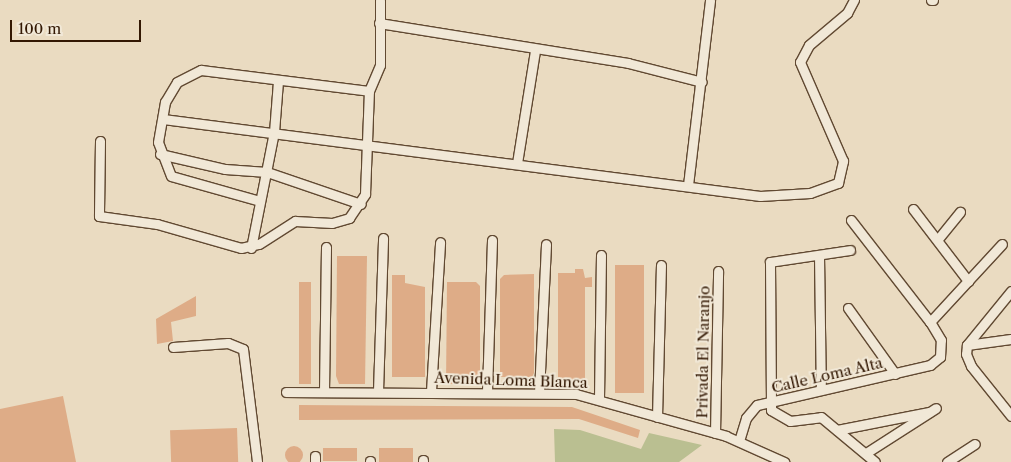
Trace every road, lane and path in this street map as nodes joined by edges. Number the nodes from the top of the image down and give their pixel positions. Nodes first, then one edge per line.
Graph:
1 (380, 0) edge
2 (710, 0) edge
3 (854, 2) edge
4 (380, 23) junction
5 (535, 50) junction
6 (278, 81) junction
7 (702, 82) junction
8 (369, 91) junction
9 (163, 119) junction
10 (274, 132) junction
11 (100, 141) dead end
12 (365, 142) junction
13 (160, 154) junction
14 (517, 163) junction
15 (267, 172) junction
16 (688, 185) junction
17 (260, 201) junction
18 (361, 204) junction
19 (913, 209) dead end
20 (960, 212) dead end
21 (851, 220) dead end
22 (383, 238) dead end
23 (938, 239) junction
24 (492, 240) dead end
25 (440, 242) dead end
26 (546, 244) dead end
27 (1002, 244) dead end
28 (326, 247) dead end
29 (251, 248) junction
30 (850, 250) dead end
31 (601, 255) dead end
32 (819, 255) junction
33 (661, 265) dead end
34 (718, 271) dead end
35 (968, 281) junction
36 (1011, 291) edge
37 (848, 308) dead end
38 (930, 322) junction
39 (1011, 338) edge
40 (967, 345) junction
41 (173, 347) dead end
42 (894, 374) junction
43 (820, 390) junction
44 (324, 391) junction
45 (378, 391) junction
46 (431, 391) junction
47 (487, 391) junction
48 (286, 392) dead end
49 (539, 393) junction
50 (599, 398) junction
51 (771, 401) junction
52 (1011, 415) edge
53 (657, 417) junction
54 (837, 430) junction
55 (715, 433) junction
56 (739, 441) junction
57 (975, 444) dead end
58 (866, 452) junction
59 (257, 462) edge
60 (784, 462) edge
61 (875, 462) edge
62 (947, 462) edge

1 - 4 street
2 - 7 street
3 - 16 street
4 - 5 street
4 - 8 street
5 - 7 street
5 - 14 street
6 - 8 street
6 - 9 street
6 - 10 street
7 - 16 street
8 - 12 street
9 - 10 street
9 - 13 street
10 - 12 street
10 - 15 street
11 - 29 street
12 - 14 street
12 - 18 street
13 - 15 street
13 - 17 street
14 - 16 street
15 - 17 street
15 - 18 street
17 - 29 street
18 - 29 street
19 - 23 street
20 - 23 street
21 - 38 street
22 - 45 street
23 - 35 street
24 - 47 street
25 - 46 street
26 - 49 street
27 - 35 street
28 - 44 street
30 - 32 street
31 - 50 street
32 - 43 street
32 - 51 street
33 - 53 street
34 - 55 street, Privada El Naranjo
35 - 38 street
36 - 40 street
37 - 42 street
38 - 42 street, Calle Loma Alta
39 - 40 street
40 - 52 street
41 - 59 street
42 - 43 street, Calle Loma Alta
43 - 51 street, Calle Loma Alta
44 - 45 street, Avenida Loma Blanca
44 - 48 street, Avenida Loma Blanca
45 - 46 street, Avenida Loma Blanca
46 - 47 street, Avenida Loma Blanca
47 - 49 street, Avenida Loma Blanca
49 - 50 street, Avenida Loma Blanca
50 - 53 street, Avenida Loma Blanca
51 - 54 street
51 - 56 street, Calle Loma Alta
53 - 55 street, Avenida Loma Blanca
54 - 58 street
54 - 58 street
55 - 56 street, Avenida Loma Blanca
56 - 60 street, Avenida Loma Blanca
57 - 62 street
58 - 61 street

